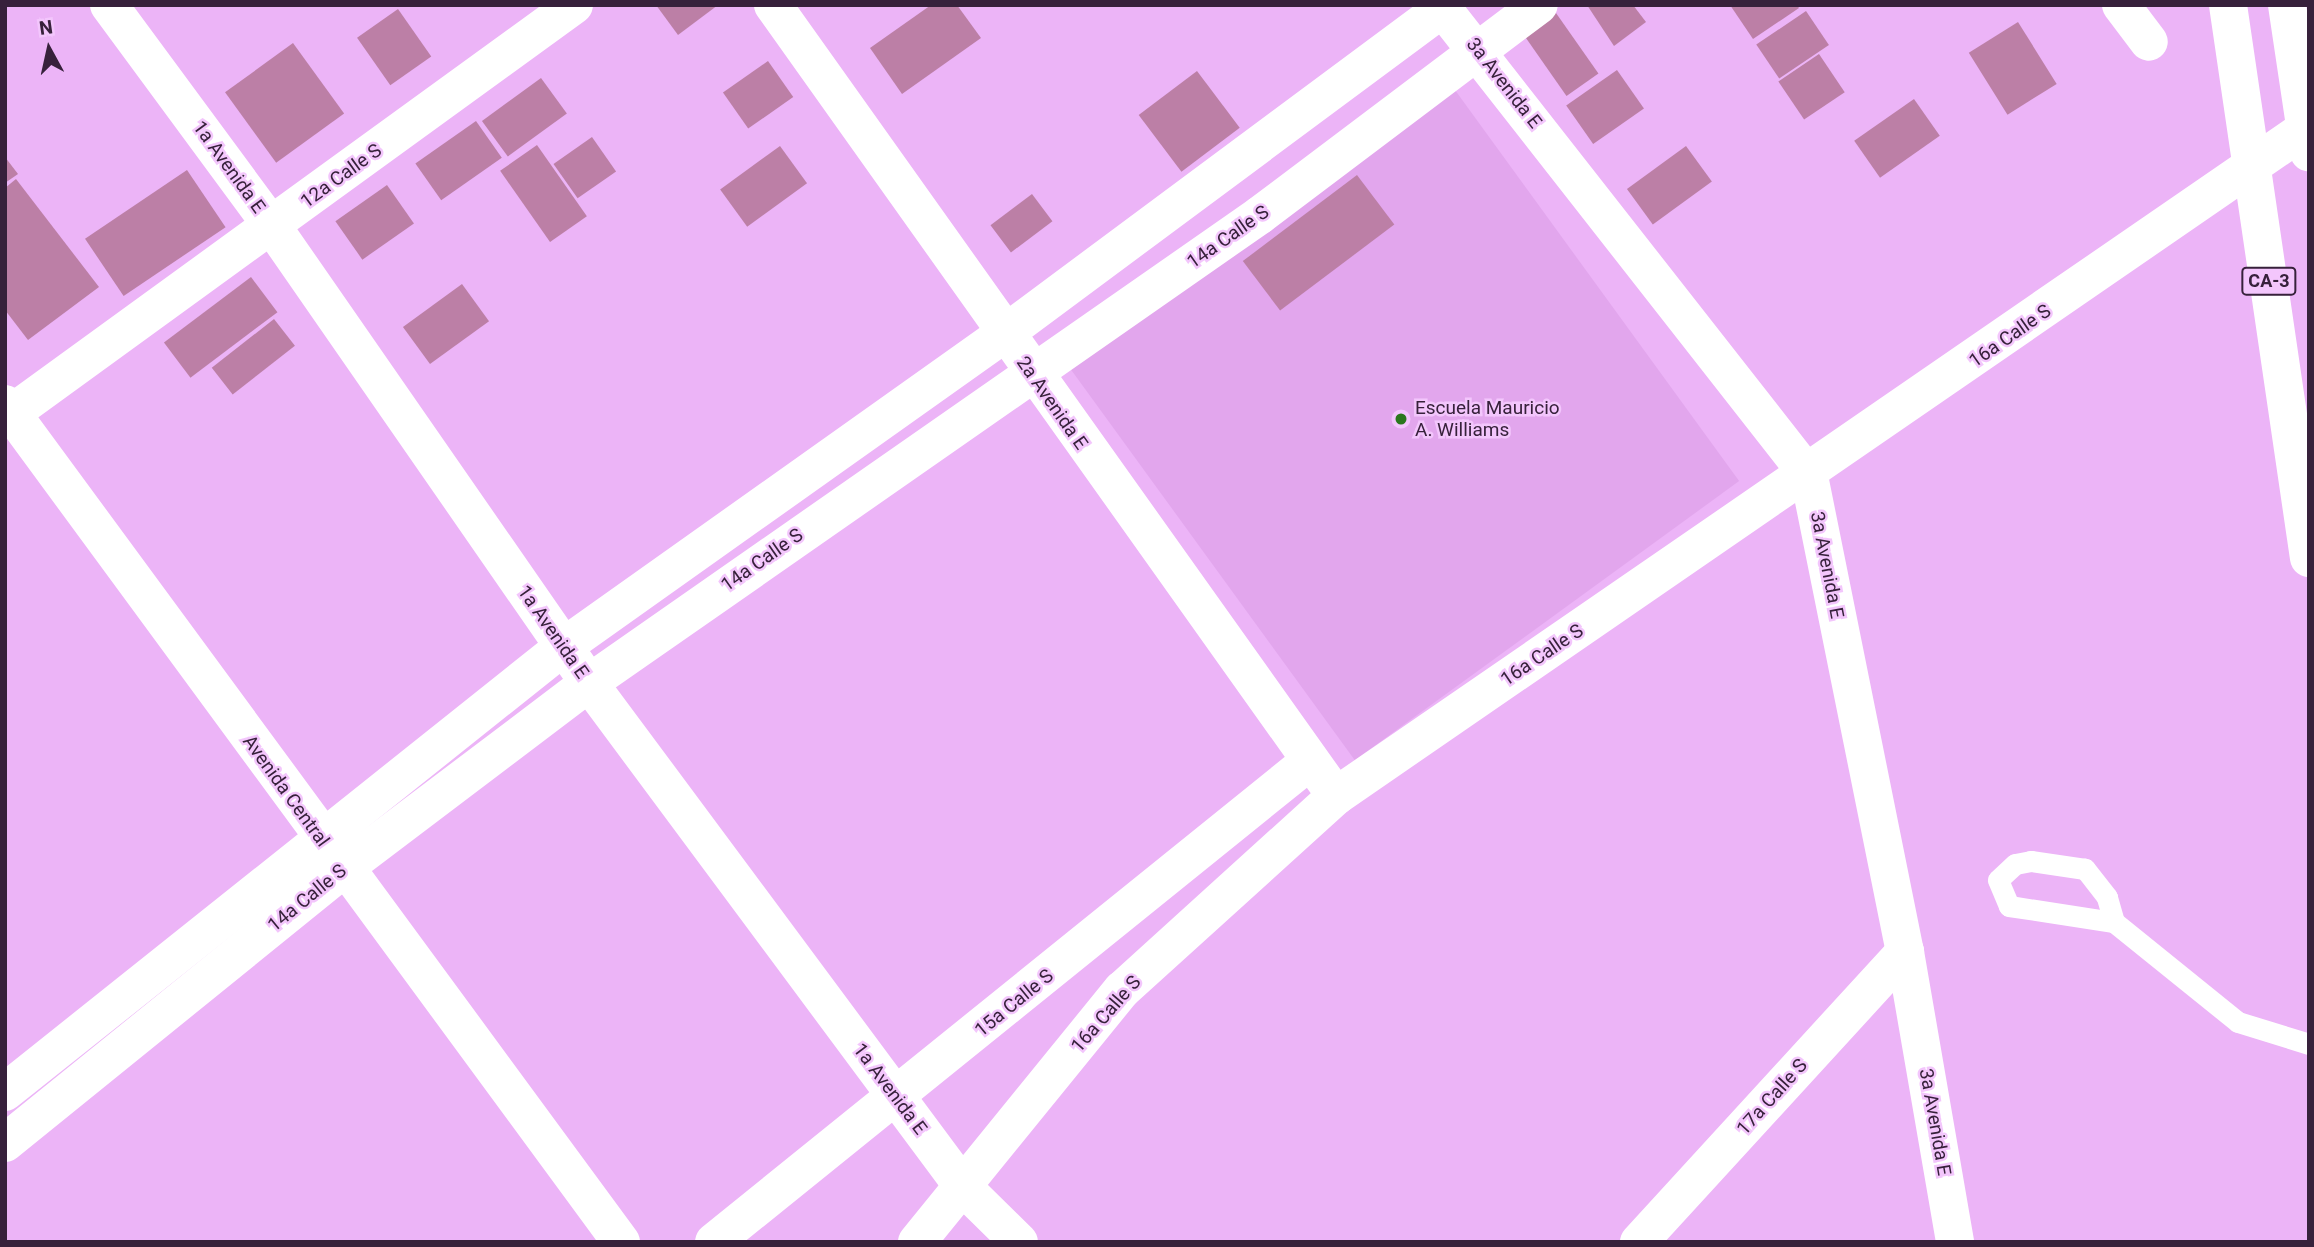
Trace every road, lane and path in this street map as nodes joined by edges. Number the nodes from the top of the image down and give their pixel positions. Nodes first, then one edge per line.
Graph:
1 (109, 5) edge
2 (574, 5) edge
3 (773, 5) edge
4 (1539, 5) edge
5 (2121, 5) edge
6 (2228, 5) edge
7 (2287, 5) edge
8 (1443, 6) edge
9 (2149, 42) dead end
10 (1478, 48) junction
11 (2307, 140) edge
12 (2252, 166) junction
13 (272, 226) junction
14 (1004, 334) junction
15 (1030, 373) junction
16 (8, 412) edge
17 (1809, 476) junction
18 (2309, 558) edge
19 (563, 647) junction
20 (589, 683) junction
21 (1310, 761) junction
22 (1336, 796) junction
23 (321, 839) junction
24 (343, 869) junction
25 (2114, 922) junction
26 (1905, 952) junction
27 (2309, 1044) edge
28 (5, 1092) edge
29 (897, 1099) junction
30 (5, 1143) edge
31 (964, 1188) junction
32 (621, 1242) edge
33 (714, 1242) edge
34 (917, 1242) edge
35 (1019, 1242) edge
36 (1639, 1242) edge
37 (1955, 1242) edge

1 - 13 main road, 1a Avenida E
2 - 13 main road, 12a Calle S
3 - 14 main road, 2a Avenida E
4 - 10 main road, 14a Calle S
5 - 9 main road
6 - 12 main road, CA-3
7 - 11 main road
8 - 10 main road, 3a Avenida E
8 - 14 main road, 14a Calle S
10 - 15 main road, 14a Calle S
10 - 17 main road, 3a Avenida E
11 - 12 main road, 16a Calle S
12 - 17 main road, 16a Calle S
12 - 18 main road, CA-3
13 - 16 main road, 12a Calle S
13 - 19 main road, 1a Avenida E
14 - 15 main road, 2a Avenida E
14 - 19 main road, 14a Calle S
15 - 20 main road, 14a Calle S
15 - 21 main road, 2a Avenida E
16 - 23 main road, Avenida Central
17 - 22 main road, 16a Calle S
17 - 26 main road, 3a Avenida E
19 - 20 main road, 1a Avenida E
19 - 23 main road, 14a Calle S
20 - 24 main road, 14a Calle S
20 - 29 main road, 1a Avenida E
21 - 22 main road, 2a Avenida E
21 - 29 main road, 15a Calle S
22 - 31 main road, 16a Calle S
23 - 24 main road, Avenida Central
23 - 28 main road, 14a Calle S
24 - 30 main road, 14a Calle S
24 - 32 main road, Avenida Central
25 - 25 lane
25 - 27 lane
26 - 36 main road, 17a Calle S
26 - 37 main road, 3a Avenida E
29 - 31 main road, 1a Avenida E
29 - 33 main road, 15a Calle S
31 - 34 main road, 16a Calle S
31 - 35 main road, 1a Avenida E

